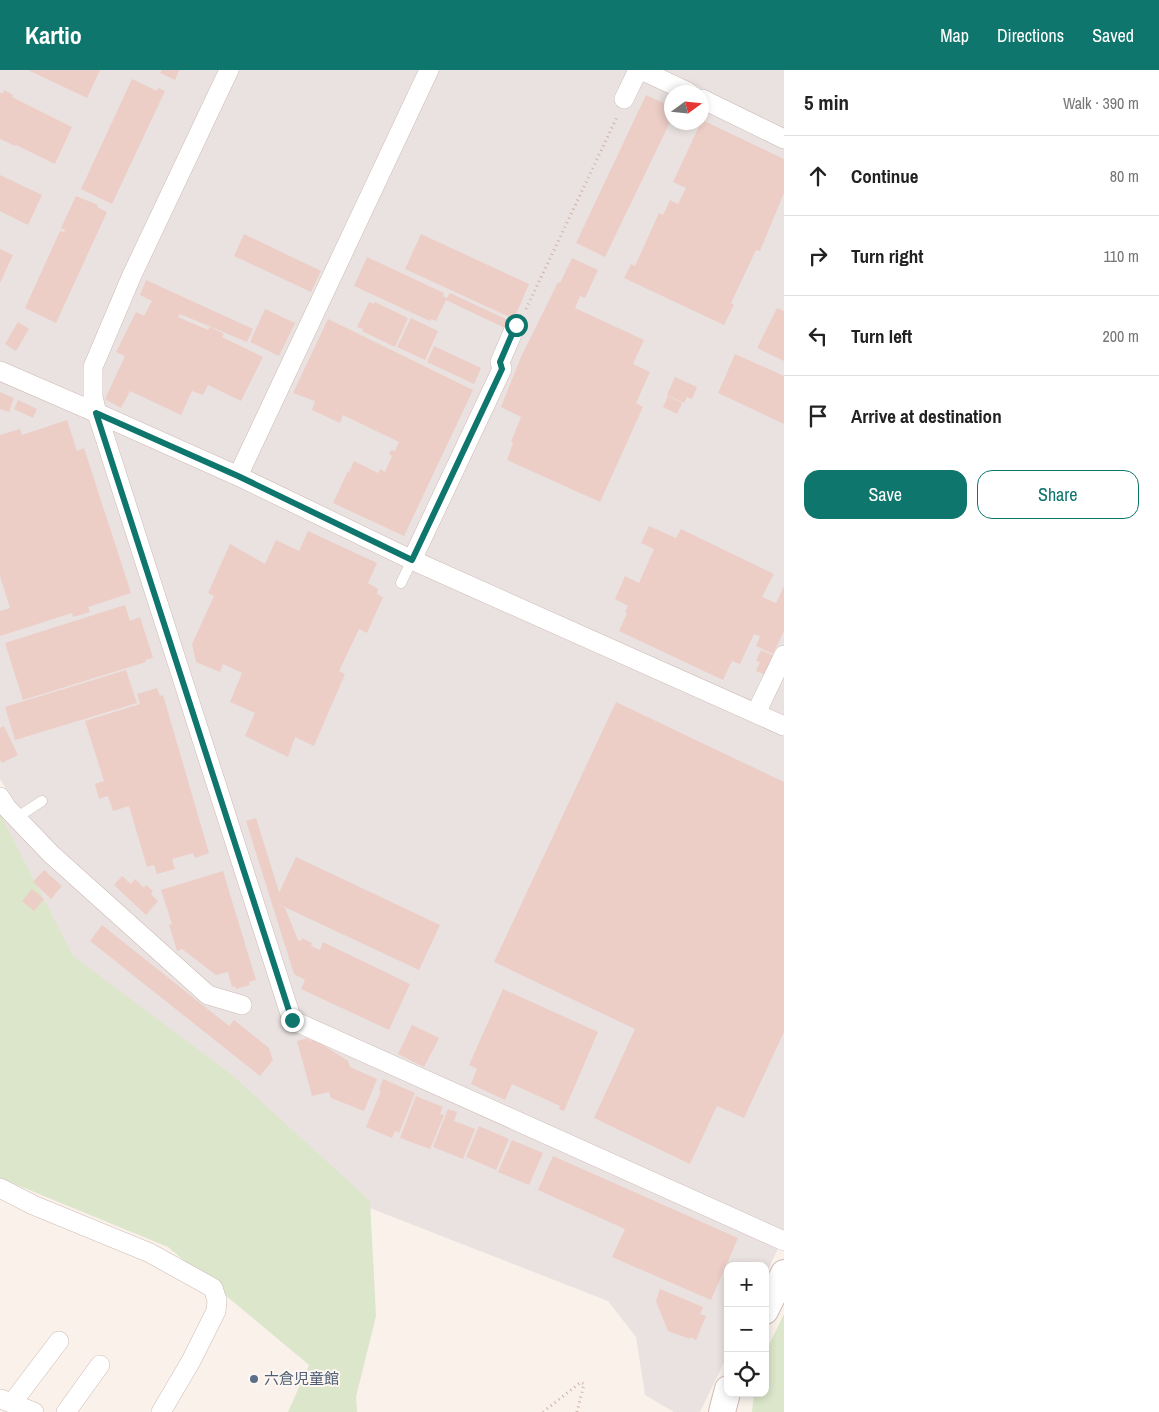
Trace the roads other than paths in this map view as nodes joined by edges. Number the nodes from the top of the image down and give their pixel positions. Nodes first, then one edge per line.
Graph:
1 (229, 70) edge
2 (429, 70) edge
3 (645, 71) edge
4 (674, 85) edge
5 (624, 99) road end
6 (709, 102) edge
7 (784, 139) edge
8 (516, 325) road end
9 (0, 371) edge
10 (96, 413) junction
11 (238, 476) junction
12 (412, 560) junction
13 (401, 583) dead end
14 (784, 656) edge
15 (756, 713) junction
16 (784, 726) edge
17 (0, 797) edge
18 (42, 800) dead end
19 (16, 818) junction
20 (242, 1005) dead end
21 (2, 1192) edge
22 (784, 1241) edge
23 (784, 1273) edge
24 (767, 1307) edge
25 (60, 1341) dead end
26 (100, 1365) dead end
27 (726, 1397) edge
28 (6, 1401) edge
29 (34, 1412) edge
30 (66, 1412) edge
31 (161, 1412) edge
32 (722, 1412) edge

1 - 10 street
2 - 11 street
3 - 4 street
3 - 5 street
6 - 7 street
8 - 12 street
9 - 10 street
10 - 11 street
10 - 22 street
11 - 12 street
12 - 13 lane
12 - 15 street
14 - 15 street
15 - 16 street
17 - 19 street
18 - 19 lane
19 - 20 street
21 - 31 street
23 - 24 main road
25 - 28 street
26 - 30 street
27 - 32 main road
28 - 29 street

